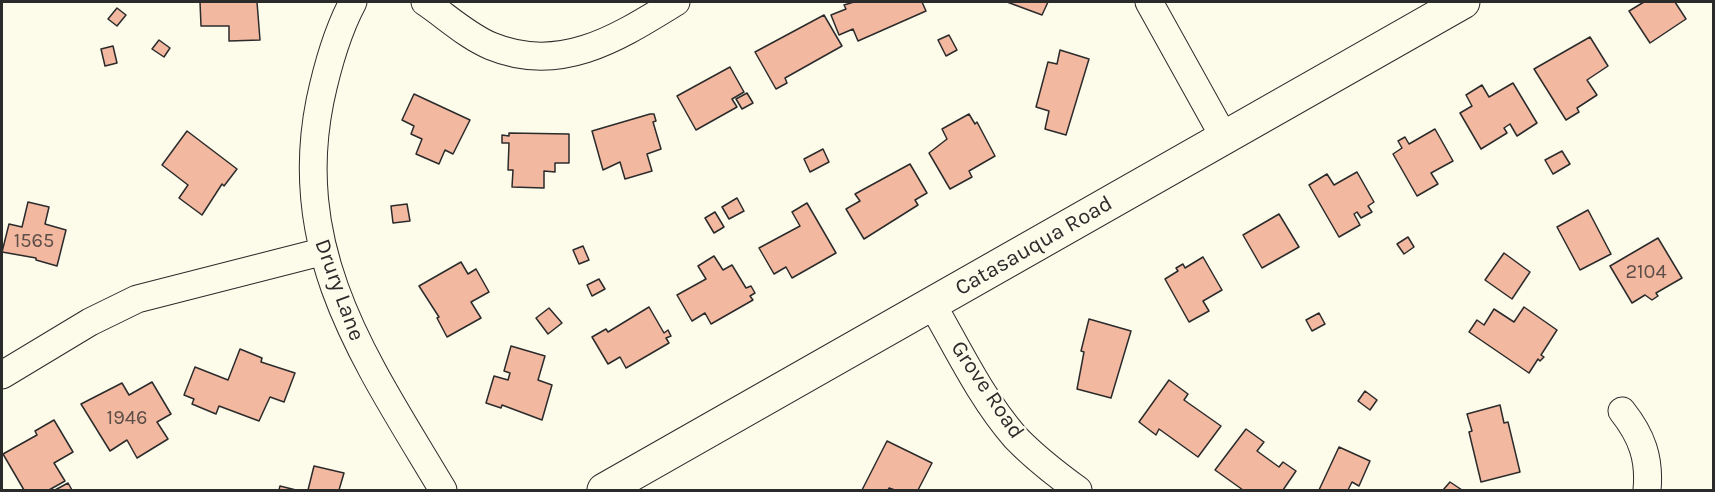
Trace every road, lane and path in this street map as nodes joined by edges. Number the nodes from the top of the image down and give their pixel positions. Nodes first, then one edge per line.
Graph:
1 (353, 2) edge
2 (425, 2) edge
3 (676, 2) edge
4 (1149, 2) edge
5 (1463, 2) edge
6 (1224, 137) junction
7 (321, 252) junction
8 (932, 304) junction
9 (2, 375) edge
10 (1622, 411) dead end
11 (443, 490) edge
12 (604, 490) edge
13 (1078, 490) edge
14 (1647, 490) edge

1 - 7 street, Drury Lane
2 - 3 street
4 - 6 street
5 - 6 street, Catasauqua Road
6 - 8 street, Catasauqua Road
7 - 9 street
7 - 11 street, Drury Lane
8 - 12 street, Catasauqua Road
8 - 13 street, Grove Road
10 - 14 street

